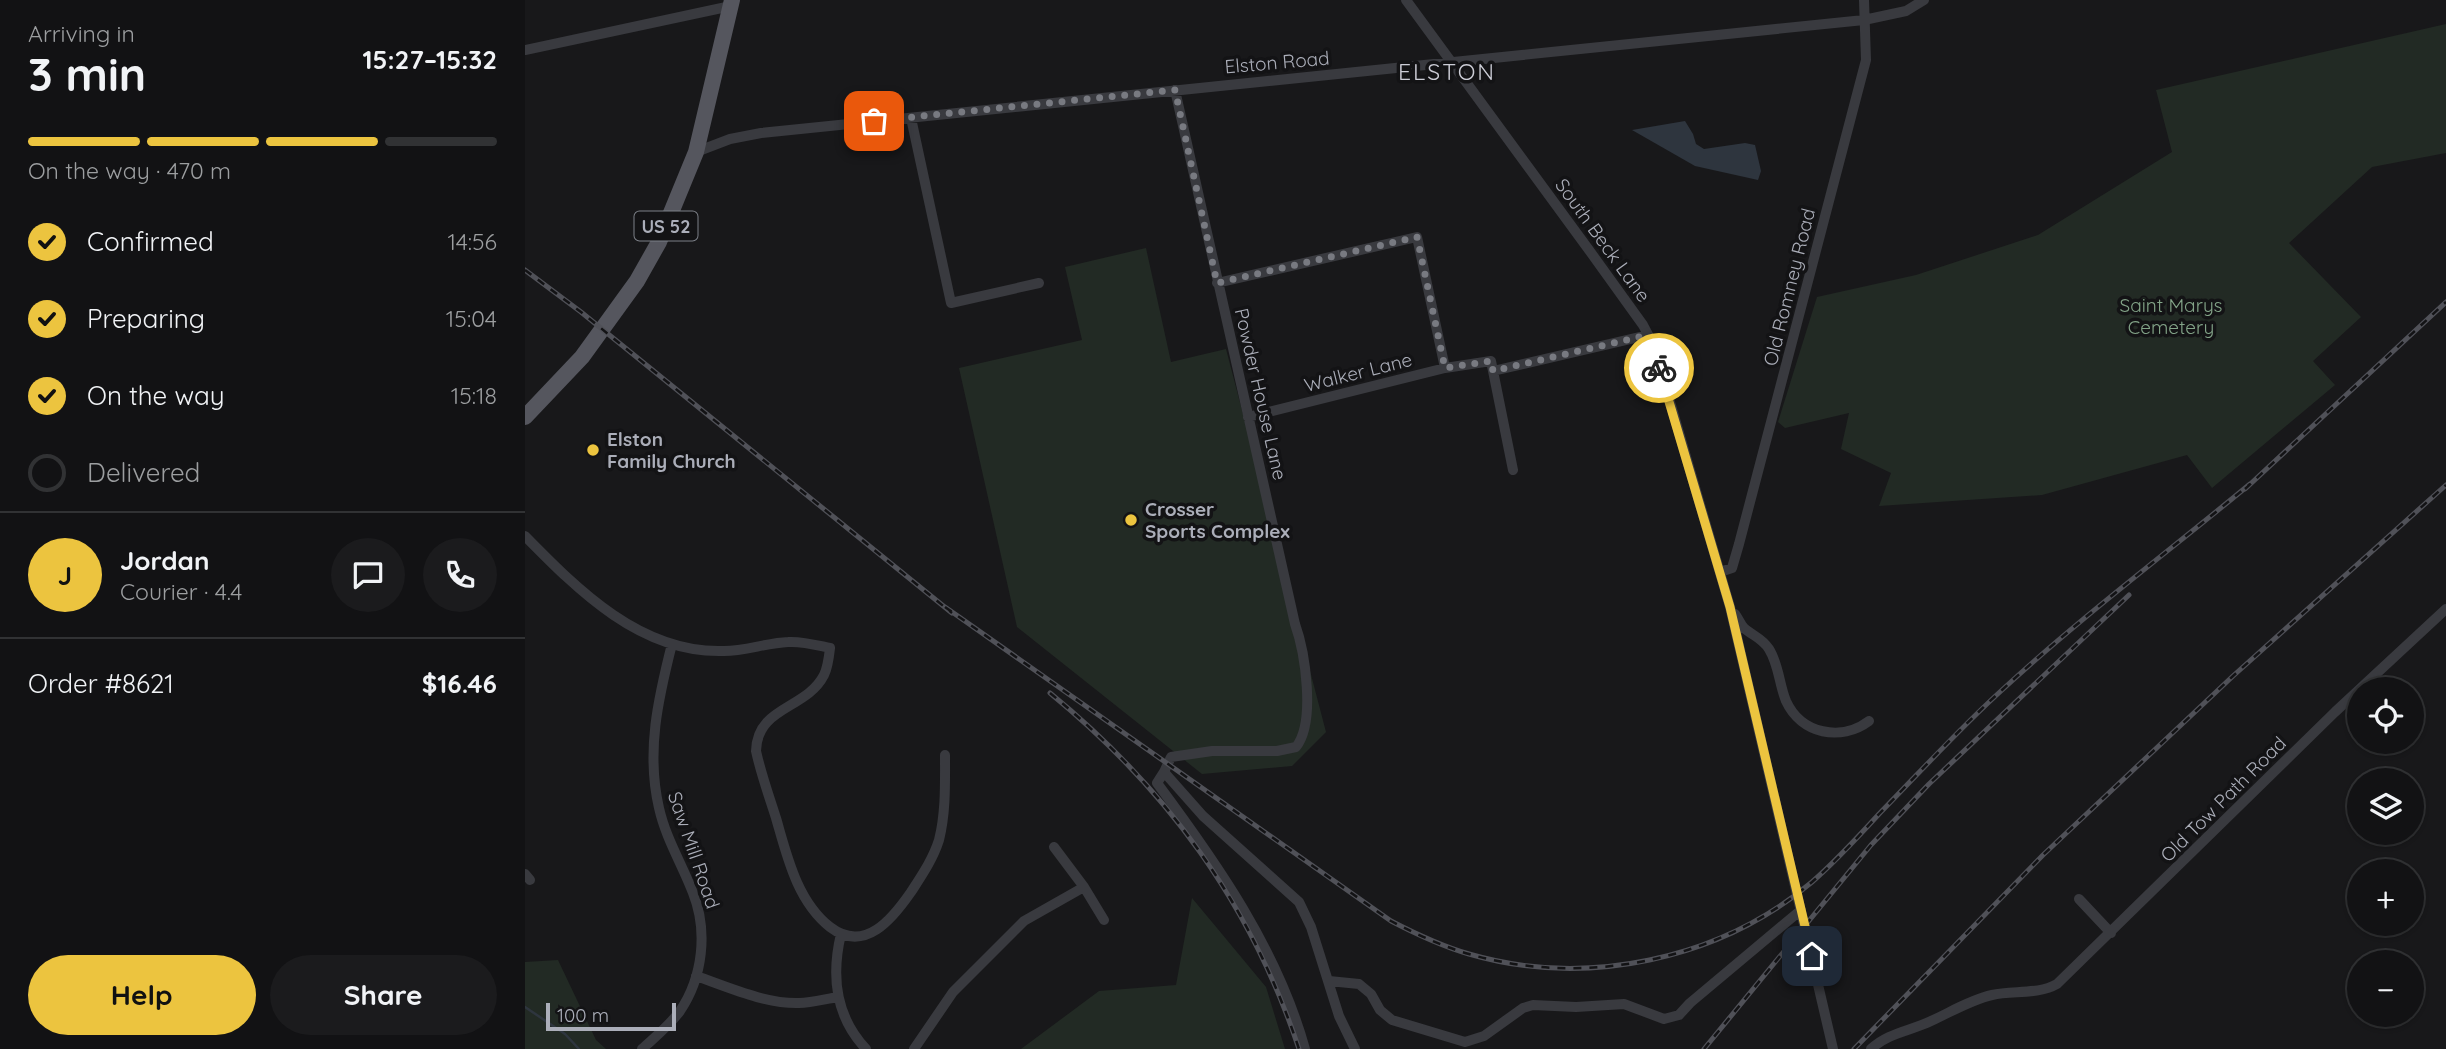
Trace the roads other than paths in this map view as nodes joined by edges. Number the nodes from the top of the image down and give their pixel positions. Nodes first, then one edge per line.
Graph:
1 (1406, 0) edge
2 (1864, 0) edge
3 (1924, 0) edge
4 (731, 3) edge
5 (1864, 20) junction
6 (525, 50) edge
7 (1452, 63) junction
8 (1175, 90) junction
9 (911, 118) junction
10 (696, 152) junction
11 (1039, 283) dead end
12 (1217, 283) junction
13 (1648, 335) junction
14 (1445, 368) junction
15 (1493, 371) junction
16 (525, 416) edge
17 (1248, 417) junction
18 (1513, 470) dead end
19 (525, 536) edge
20 (1720, 572) junction
21 (1730, 607) junction
22 (2446, 609) edge
23 (672, 644) junction
24 (1869, 721) dead end
25 (946, 754) dead end
26 (1164, 772) junction
27 (1054, 847) dead end
28 (1084, 887) junction
29 (2079, 899) dead end
30 (1801, 910) junction
31 (1104, 920) dead end
32 (2111, 933) junction
33 (841, 934) junction
34 (696, 976) junction
35 (1329, 981) junction
36 (838, 997) junction
37 (647, 1048) edge
38 (866, 1049) edge
39 (914, 1049) edge
40 (1305, 1049) edge
41 (1355, 1049) edge
42 (1833, 1049) edge
43 (1871, 1049) edge

1 - 7 street, South Beck Lane
2 - 5 street, Old Romney Road
3 - 5 street, Elston Road
4 - 6 street
4 - 10 main road, US 52
5 - 7 street, Elston Road
5 - 20 street, Old Romney Road
7 - 8 street, Elston Road
7 - 13 street, South Beck Lane
8 - 9 street, Elston Road
8 - 12 street, Powder House Lane
9 - 10 street, Elston Road
9 - 11 street
10 - 16 main road, US 52
12 - 14 street
12 - 17 street, Powder House Lane
13 - 15 street
13 - 20 street, South Beck Lane
14 - 15 street, Walker Lane
14 - 17 street, Walker Lane
15 - 18 street
17 - 26 street, Powder House Lane
19 - 23 street
20 - 21 street, South Beck Lane
21 - 24 street
21 - 30 street, South Beck Lane
22 - 32 street, Old Tow Path Road
23 - 33 street
23 - 34 street, Saw Mill Road
25 - 33 street
26 - 35 street
26 - 40 street
27 - 28 street
28 - 31 street
28 - 39 street
29 - 32 street
30 - 35 street
30 - 42 street, South Beck Lane
32 - 43 street, Old Tow Path Road
33 - 36 street
34 - 36 street
34 - 37 street, Saw Mill Road
35 - 41 street
36 - 38 street

